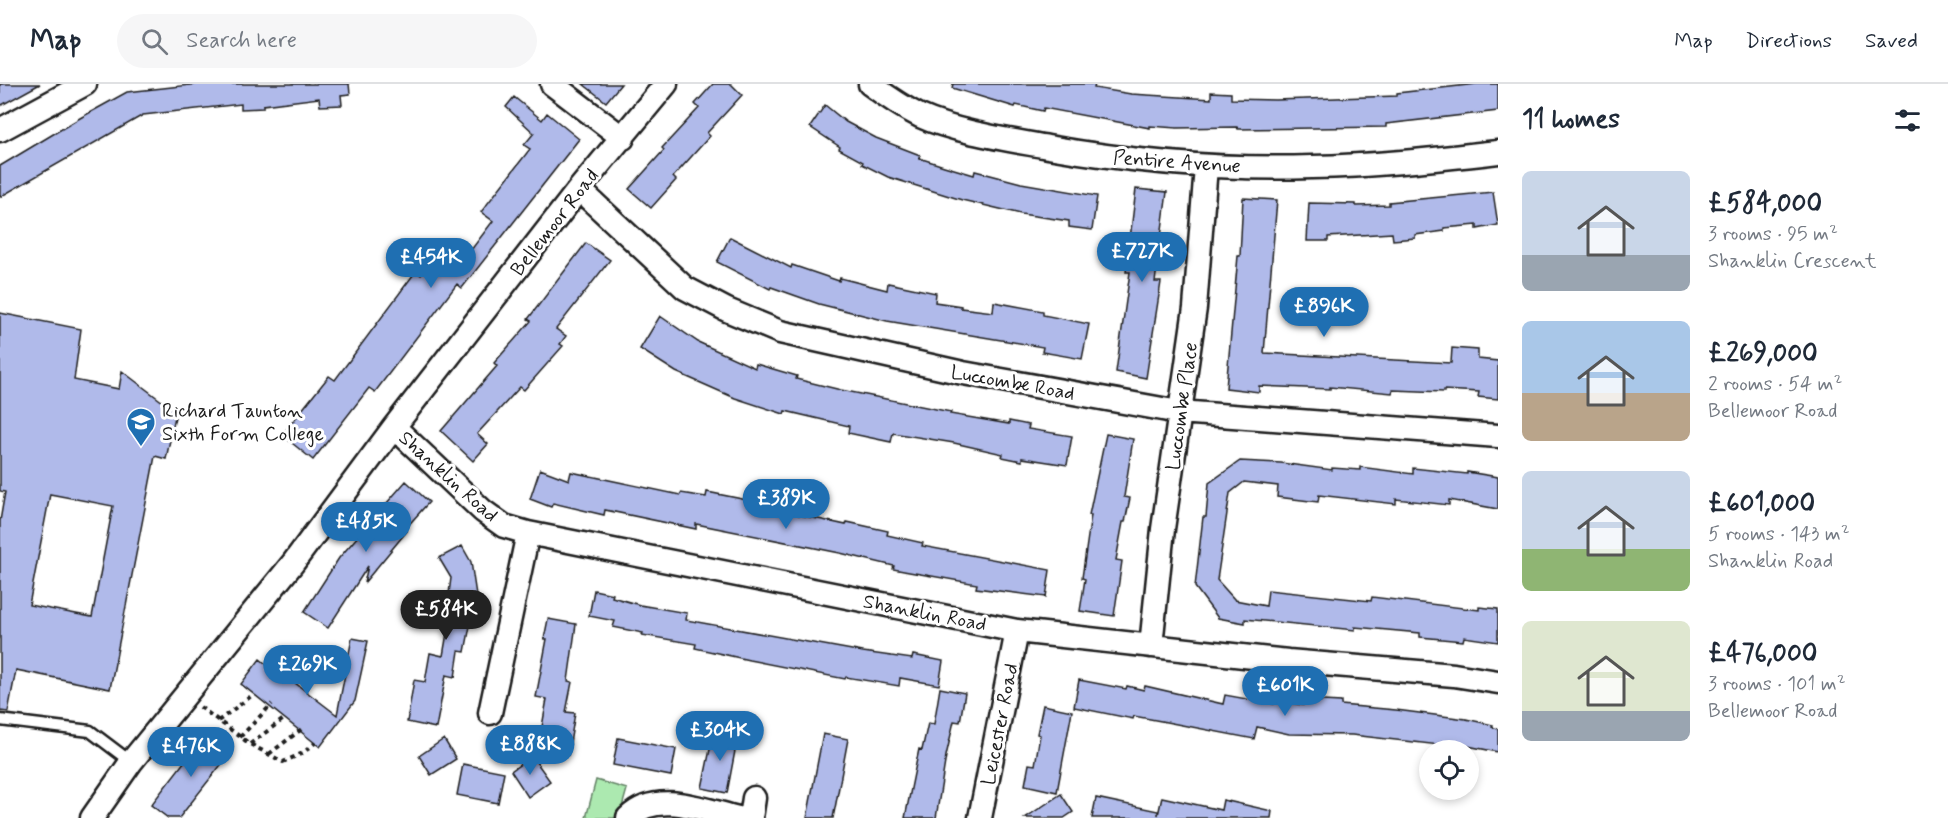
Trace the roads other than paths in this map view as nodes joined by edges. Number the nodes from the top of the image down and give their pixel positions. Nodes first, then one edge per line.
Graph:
1 (84, 84) edge
2 (552, 84) edge
3 (666, 84) edge
4 (870, 84) edge
5 (0, 130) edge
6 (623, 138) junction
7 (1498, 152) edge
8 (1206, 166) junction
9 (579, 189) junction
10 (1179, 412) junction
11 (394, 427) junction
12 (1498, 436) edge
13 (528, 532) junction
14 (1017, 631) junction
15 (1151, 646) junction
16 (1498, 682) edge
17 (490, 713) dead end
18 (0, 720) edge
19 (131, 762) junction
20 (92, 818) edge
21 (628, 818) edge
22 (738, 818) edge
23 (980, 818) edge

1 - 5 street
2 - 6 street
3 - 6 street, Bellemoor Road
4 - 8 street, Pentire Avenue
6 - 9 street, Bellemoor Road
7 - 8 street, Pentire Avenue
8 - 10 street, Luccombe Place
9 - 10 street, Luccombe Road
9 - 11 street, Bellemoor Road
10 - 12 street, Luccombe Road
10 - 15 street, Luccombe Place
11 - 13 street, Shanklin Road
11 - 19 street, Bellemoor Road
13 - 14 street, Shanklin Road
13 - 17 street
14 - 15 street, Shanklin Road
14 - 23 street, Leicester Road
15 - 16 street, Shanklin Road
18 - 19 lane
19 - 20 street, Bellemoor Road
21 - 22 street

